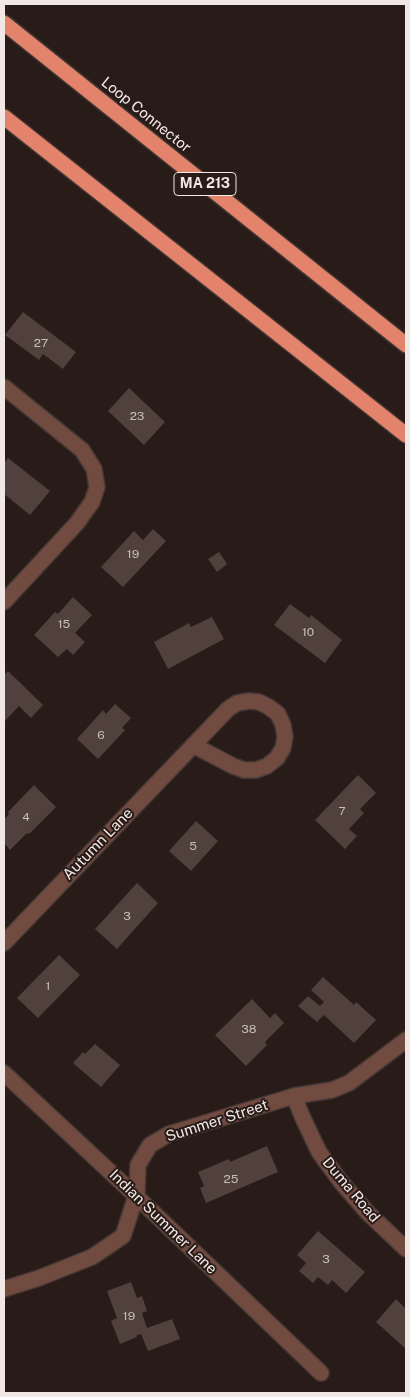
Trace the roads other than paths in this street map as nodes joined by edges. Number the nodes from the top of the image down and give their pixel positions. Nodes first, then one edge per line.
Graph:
1 (4, 23) edge
2 (4, 117) edge
3 (406, 345) edge
4 (4, 387) edge
5 (406, 436) edge
6 (4, 602) edge
7 (193, 746) junction
8 (4, 943) edge
9 (405, 1043) edge
10 (4, 1073) edge
11 (294, 1096) junction
12 (136, 1196) junction
13 (406, 1249) edge
14 (4, 1289) edge
15 (321, 1373) dead end

1 - 3 highway, Loop Connector / MA 213
2 - 5 highway
4 - 6 street
7 - 7 street, Autumn Lane
7 - 8 street, Autumn Lane
9 - 11 street, Summer Street
10 - 12 street, Indian Summer Lane
11 - 12 street, Summer Street
11 - 13 street, Duma Road
12 - 14 street, Summer Street
12 - 15 street, Indian Summer Lane

